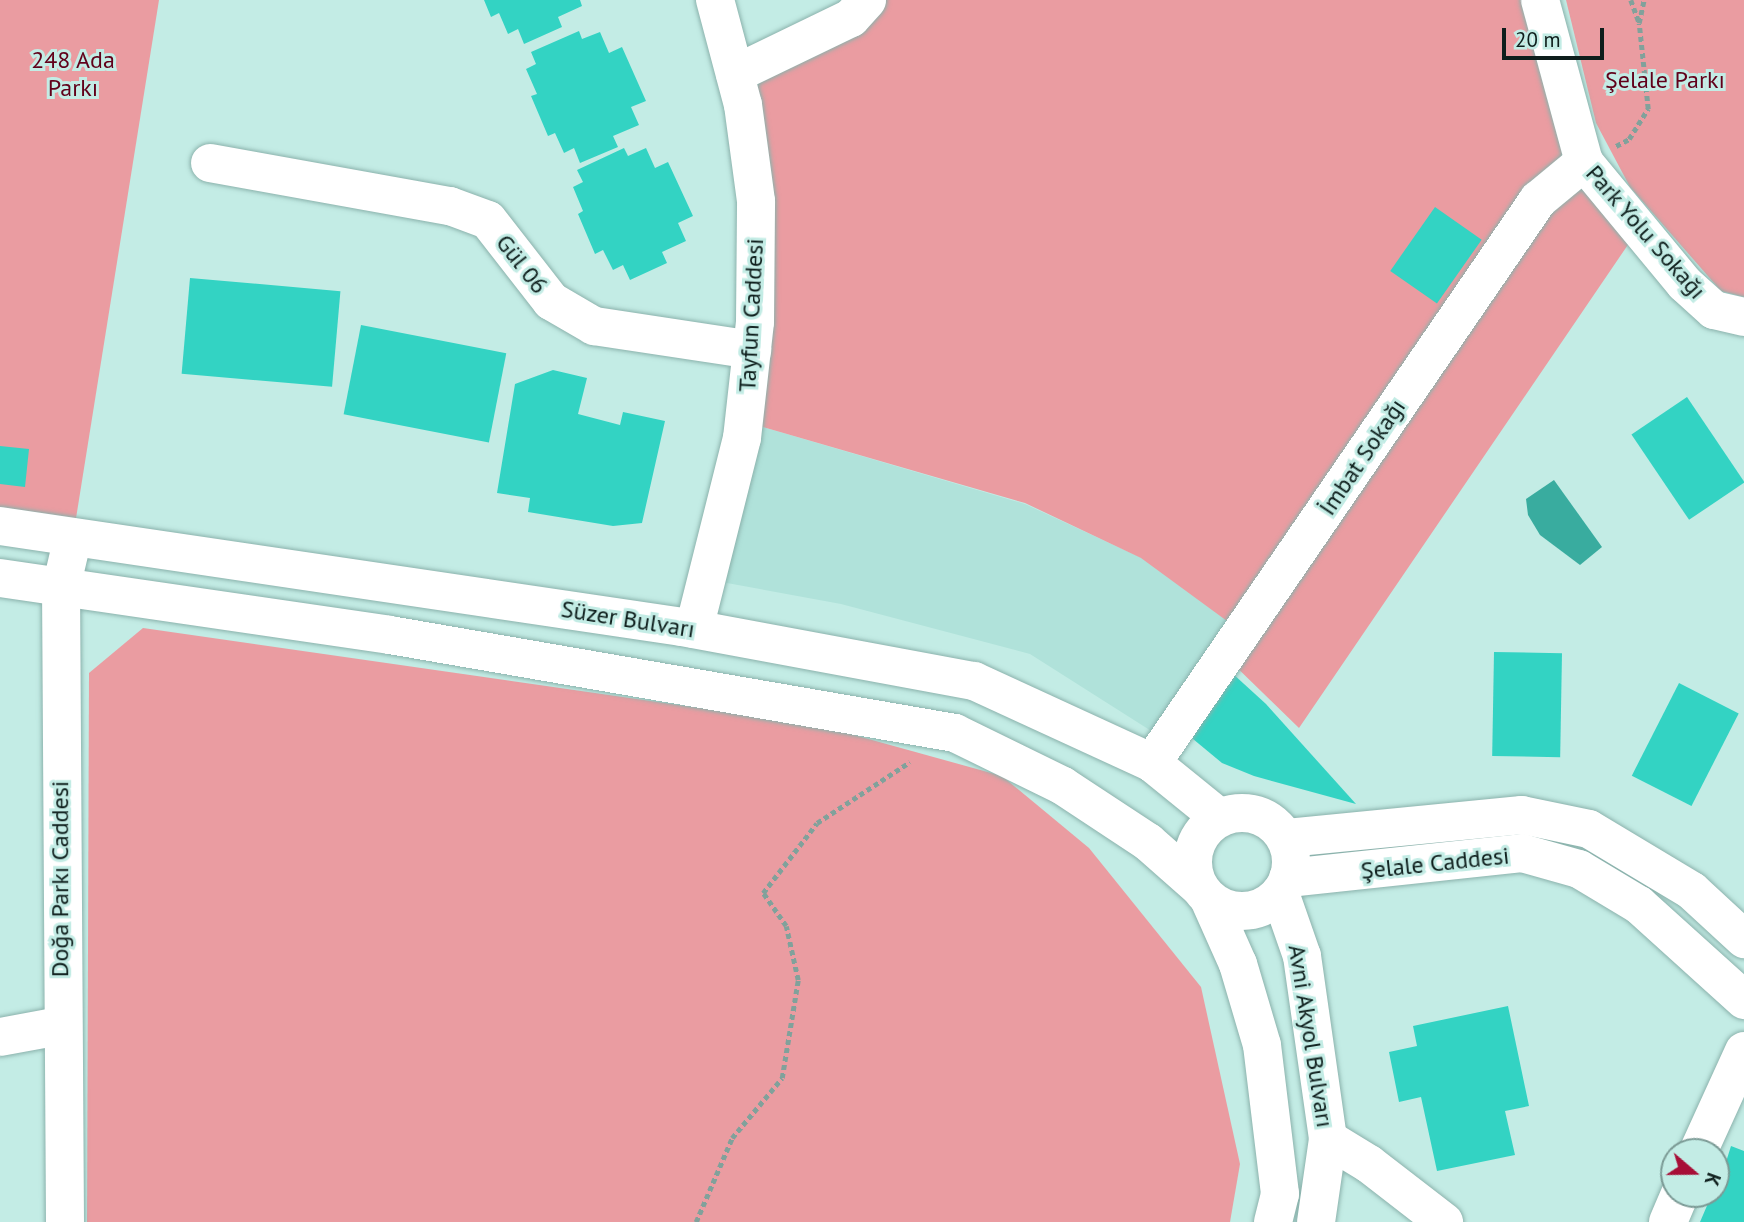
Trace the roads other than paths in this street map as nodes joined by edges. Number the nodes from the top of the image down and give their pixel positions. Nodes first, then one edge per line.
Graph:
1 (715, 0) edge
2 (867, 0) edge
3 (1541, 0) edge
4 (735, 74) junction
5 (1584, 162) junction
6 (210, 163) dead end
7 (1744, 317) edge
8 (752, 350) junction
9 (0, 526) edge
10 (73, 537) junction
11 (0, 578) edge
12 (61, 588) junction
13 (694, 629) junction
14 (1152, 763) junction
15 (1220, 818) junction
16 (1287, 838) junction
17 (1284, 885) junction
18 (1204, 893) junction
19 (1744, 939) edge
20 (1744, 1000) edge
21 (60, 1026) junction
22 (0, 1038) edge
23 (1744, 1051) edge
24 (1704, 1138) edge
25 (1328, 1139) junction
26 (65, 1222) edge
27 (1273, 1222) edge
28 (1316, 1222) edge
29 (1444, 1222) edge

1 - 4 street, Tayfun Caddesi
2 - 4 street
3 - 5 street, Park Yolu Sokağı
4 - 8 street, Tayfun Caddesi
5 - 7 street, Park Yolu Sokağı
5 - 14 street, İmbat Sokağı
6 - 8 street, Gül 06
8 - 13 street, Tayfun Caddesi
9 - 10 street, Süzer Bulvarı
10 - 12 street, Doğa Parkı Caddesi
10 - 13 street, Süzer Bulvarı
11 - 12 street
12 - 18 street
12 - 21 street, Doğa Parkı Caddesi
13 - 14 street, Süzer Bulvarı
14 - 15 street, Süzer Bulvarı
15 - 16 street
15 - 18 street
16 - 17 street
16 - 19 street, Şelale Caddesi
17 - 18 street
17 - 20 street, Şelale Caddesi
17 - 25 street, Avni Akyol Bulvarı
18 - 27 street, Avni Akyol Bulvarı
21 - 22 street
21 - 26 street, Doğa Parkı Caddesi
23 - 24 street
25 - 28 street, Avni Akyol Bulvarı
25 - 29 street

